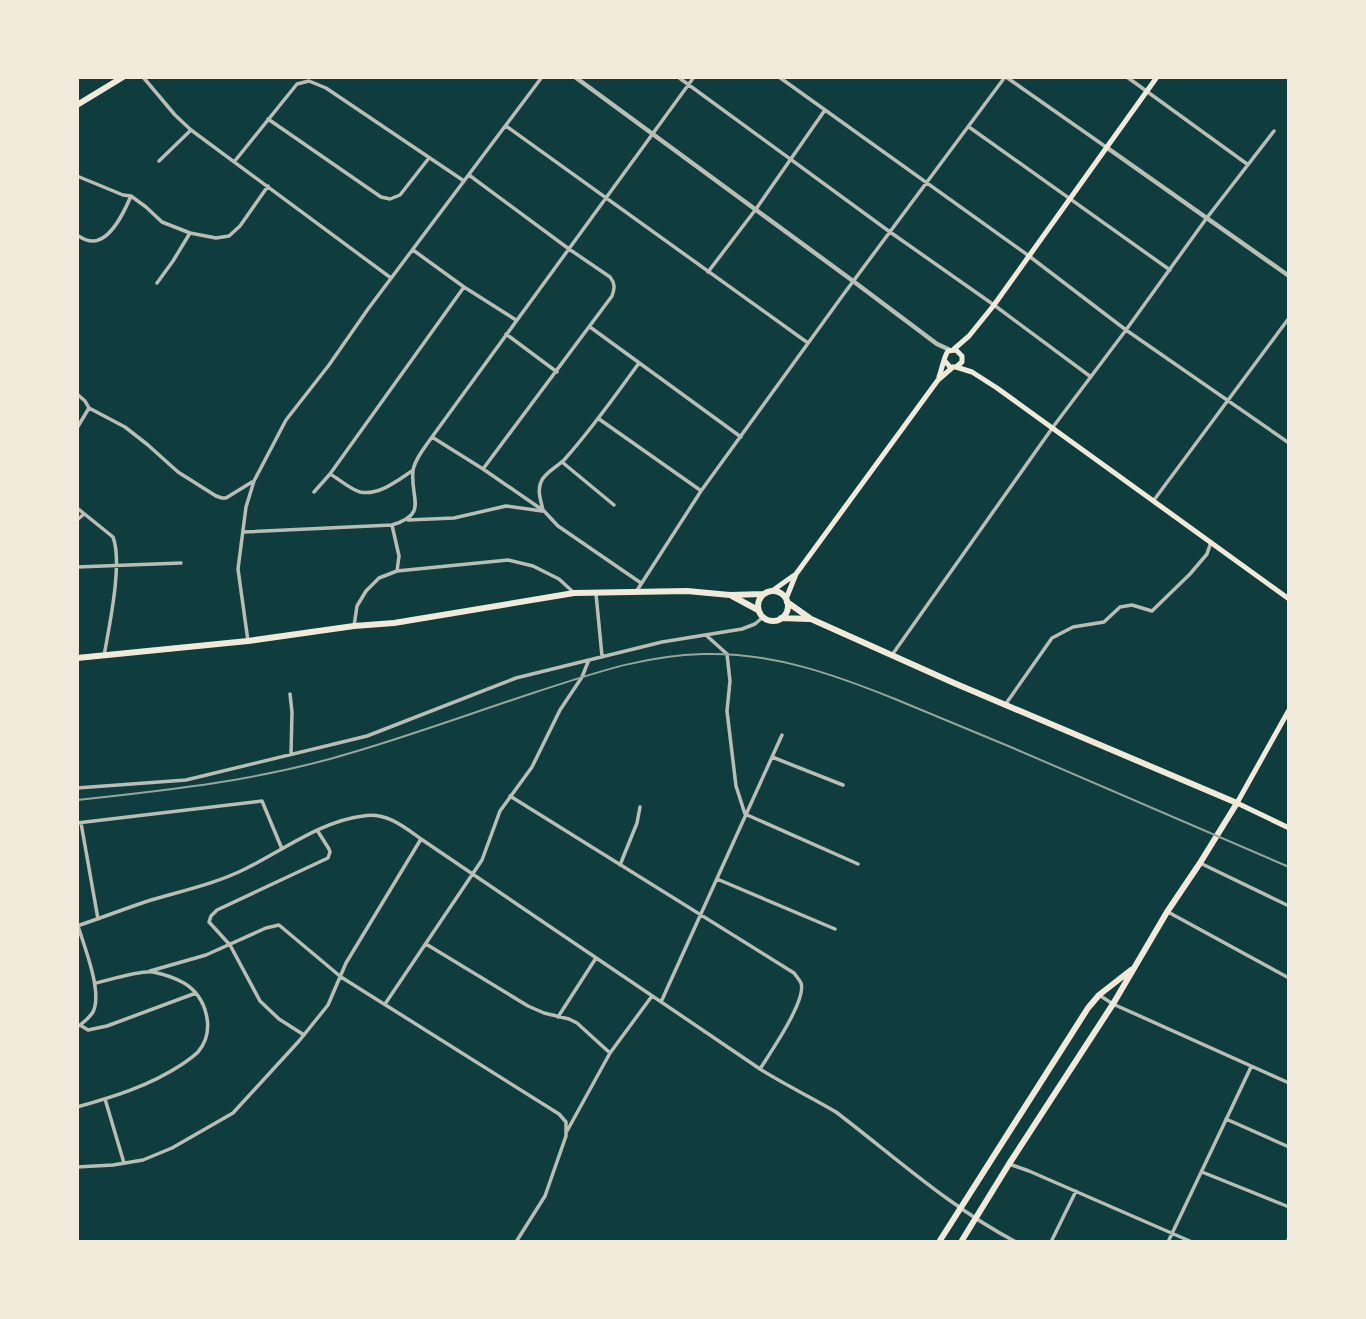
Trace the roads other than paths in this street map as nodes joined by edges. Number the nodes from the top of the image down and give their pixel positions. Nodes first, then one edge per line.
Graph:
1 (123, 77) edge
2 (143, 77) edge
3 (542, 77) edge
4 (575, 77) edge
5 (678, 77) edge
6 (694, 77) edge
7 (779, 77) edge
8 (1006, 77) edge
9 (1126, 77) edge
10 (1157, 77) edge
11 (689, 85) junction
12 (1146, 91) junction
13 (77, 105) edge
14 (825, 110) junction
15 (268, 119) junction
16 (506, 125) junction
17 (968, 127) junction
18 (191, 130) junction
19 (1274, 131) dead end
20 (654, 134) junction
21 (1105, 147) junction
22 (429, 158) junction
23 (790, 159) junction
24 (159, 161) dead end
25 (234, 162) junction
26 (1247, 164) junction
27 (469, 175) junction
28 (77, 176) edge
29 (464, 181) junction
30 (928, 183) junction
31 (268, 186) junction
32 (131, 196) junction
33 (606, 198) junction
34 (1069, 199) junction
35 (755, 209) junction
36 (1206, 219) junction
37 (890, 232) junction
38 (190, 233) junction
39 (77, 235) edge
40 (413, 250) junction
41 (569, 250) junction
42 (1029, 256) junction
43 (1170, 270) junction
44 (708, 272) junction
45 (1289, 276) edge
46 (391, 278) junction
47 (853, 281) junction
48 (157, 283) dead end
49 (464, 287) junction
50 (993, 305) junction
51 (1289, 318) edge
52 (516, 320) junction
53 (590, 327) junction
54 (1126, 330) junction
55 (506, 334) junction
56 (969, 336) junction
57 (808, 343) junction
58 (937, 344) junction
59 (952, 349) junction
60 (962, 357) junction
61 (945, 360) junction
62 (639, 363) junction
63 (954, 367) junction
64 (557, 372) junction
65 (972, 372) junction
66 (1091, 377) junction
67 (938, 380) junction
68 (77, 394) edge
69 (1228, 401) junction
70 (89, 408) junction
71 (599, 419) junction
72 (1053, 427) junction
73 (77, 428) edge
74 (432, 437) junction
75 (741, 437) junction
76 (1289, 443) edge
77 (562, 462) junction
78 (483, 469) junction
79 (413, 470) junction
80 (330, 474) junction
81 (254, 481) junction
82 (701, 491) junction
83 (314, 492) dead end
84 (1154, 500) junction
85 (614, 505) dead end
86 (77, 508) edge
87 (544, 511) junction
88 (84, 514) junction
89 (77, 520) edge
90 (405, 521) junction
91 (392, 525) junction
92 (243, 532) junction
93 (1211, 542) junction
94 (181, 563) dead end
95 (117, 566) junction
96 (77, 567) edge
97 (397, 571) junction
98 (796, 574) junction
99 (641, 583) junction
100 (772, 591) junction
101 (596, 592) junction
102 (636, 592) junction
103 (574, 593) junction
104 (764, 594) junction
105 (730, 595) junction
106 (1289, 599) edge
107 (786, 600) junction
108 (761, 613) junction
109 (781, 618) junction
110 (811, 619) junction
111 (354, 626) junction
112 (706, 636) junction
113 (248, 641) junction
114 (892, 655) junction
115 (104, 656) junction
116 (602, 657) junction
117 (77, 658) edge
118 (589, 660) junction
119 (290, 694) dead end
120 (1005, 705) junction
121 (1289, 710) edge
122 (782, 735) dead end
123 (290, 754) junction
124 (772, 757) junction
125 (843, 785) dead end
126 (77, 788) edge
127 (510, 796) junction
128 (1237, 803) junction
129 (640, 807) dead end
130 (745, 814) junction
131 (79, 823) edge
132 (1289, 828) edge
133 (317, 830) junction
134 (421, 839) junction
135 (282, 849) junction
136 (1200, 863) junction
137 (858, 864) dead end
138 (620, 865) junction
139 (473, 874) junction
140 (717, 879) junction
141 (1289, 906) edge
142 (1167, 912) junction
143 (700, 915) junction
144 (98, 919) junction
145 (78, 926) edge
146 (835, 929) dead end
147 (426, 944) junction
148 (230, 945) junction
149 (596, 958) junction
150 (1135, 966) junction
151 (150, 971) junction
152 (341, 977) junction
153 (1289, 978) edge
154 (96, 983) junction
155 (196, 993) junction
156 (1099, 995) junction
157 (652, 996) junction
158 (661, 1002) junction
159 (385, 1004) junction
160 (1113, 1004) junction
161 (558, 1017) junction
162 (79, 1026) edge
163 (304, 1035) junction
164 (610, 1053) junction
165 (1058, 1055) junction
166 (1073, 1064) junction
167 (1251, 1067) junction
168 (760, 1069) junction
169 (1289, 1083) edge
170 (105, 1099) junction
171 (77, 1107) edge
172 (1226, 1119) junction
173 (566, 1134) junction
174 (1289, 1147) edge
175 (124, 1163) junction
176 (1009, 1164) junction
177 (77, 1167) edge
178 (1202, 1172) junction
179 (1076, 1191) junction
180 (1289, 1207) edge
181 (959, 1208) junction
182 (975, 1219) junction
183 (1172, 1233) junction
184 (516, 1242) edge
185 (939, 1242) edge
186 (961, 1242) edge
187 (1016, 1242) edge
188 (1051, 1242) edge
189 (1168, 1242) edge
190 (1192, 1242) edge

1 - 13 main road
2 - 18 street
3 - 16 street
4 - 20 street
5 - 11 street
6 - 11 street
7 - 14 street
8 - 17 street
8 - 21 street
9 - 12 street
10 - 12 main road
11 - 20 street
11 - 23 street
12 - 21 main road
12 - 26 street
14 - 23 street
14 - 30 street
15 - 22 street
15 - 22 street
15 - 25 street
16 - 27 street
16 - 33 street
17 - 30 street
17 - 34 street
18 - 24 street
18 - 25 street
19 - 26 street
20 - 33 street
20 - 35 street
21 - 34 main road
21 - 36 street
22 - 29 street
23 - 35 street
23 - 37 street
25 - 31 street
26 - 36 street
27 - 29 street
27 - 41 street
28 - 32 street
29 - 40 street
30 - 37 street
30 - 42 street
31 - 38 street
31 - 46 street
32 - 38 street
32 - 39 street
33 - 41 street
33 - 44 street
34 - 42 main road
34 - 43 street
35 - 44 street
35 - 47 street
36 - 43 street
36 - 45 street
37 - 47 street
37 - 50 street
38 - 48 street
40 - 46 street
40 - 49 street
41 - 52 street
41 - 53 street
42 - 50 main road
42 - 54 street
43 - 54 street
44 - 57 street
46 - 81 street
47 - 57 street
47 - 58 street
49 - 52 street
49 - 80 street
50 - 56 main road
50 - 66 street
51 - 69 street
52 - 55 street
53 - 62 street
53 - 64 street
54 - 66 street
54 - 69 street
55 - 64 street
55 - 74 street
56 - 59 main road
56 - 60 main road
57 - 75 street
58 - 59 street
58 - 61 street
59 - 60 main road
59 - 61 main road
60 - 63 main road
60 - 65 main road
61 - 63 main road
61 - 67 main road
62 - 71 street
62 - 75 street
63 - 65 main road
63 - 67 main road
64 - 78 street
65 - 72 main road
66 - 72 street
67 - 98 main road
68 - 70 street
69 - 76 street
69 - 84 street
70 - 73 street
70 - 81 street
71 - 77 street
71 - 82 street
72 - 84 main road
72 - 114 street
74 - 78 street
74 - 79 street
75 - 82 street
77 - 85 street
77 - 87 street
78 - 87 street
79 - 80 street
79 - 90 street
80 - 83 street
81 - 92 street
82 - 99 street
84 - 93 main road
86 - 88 street
87 - 90 street
87 - 99 street
88 - 89 street
88 - 95 street
90 - 91 street
91 - 92 street
91 - 97 street
92 - 113 street
93 - 106 main road
93 - 120 street
94 - 95 street
95 - 96 street
95 - 115 street
97 - 103 street
97 - 111 street
98 - 100 main road
98 - 107 main road
99 - 102 street
100 - 104 main road
100 - 107 main road
101 - 102 main road
101 - 103 main road
101 - 116 street
102 - 105 main road
103 - 111 main road
104 - 105 main road
104 - 108 main road
105 - 108 main road
107 - 109 main road
107 - 110 main road
108 - 109 main road
108 - 112 street
109 - 110 main road
110 - 114 main road
111 - 113 main road
112 - 116 street
112 - 130 street
113 - 115 main road
114 - 120 main road
115 - 117 main road
116 - 118 street
118 - 123 street
118 - 127 street
119 - 123 street
120 - 128 main road
121 - 128 main road
122 - 124 street
123 - 126 street
124 - 125 street
124 - 130 street
127 - 138 street
127 - 139 street
128 - 132 main road
128 - 136 main road
129 - 138 street
130 - 137 street
130 - 140 street
131 - 135 street
131 - 144 street
133 - 134 street
133 - 135 street
133 - 148 street
134 - 139 street
134 - 152 street
135 - 144 street
136 - 141 street
136 - 142 main road
138 - 143 street
139 - 147 street
139 - 149 street
140 - 143 street
140 - 146 street
142 - 150 main road
142 - 153 street
143 - 158 street
143 - 168 street
144 - 145 street
145 - 154 street
147 - 159 street
147 - 161 street
148 - 151 street
148 - 152 street
148 - 163 street
149 - 157 street
149 - 161 street
150 - 156 main road
150 - 160 main road
151 - 154 street
151 - 155 street
152 - 159 street
152 - 163 street
154 - 162 street
155 - 162 street
155 - 170 street
156 - 160 street
156 - 165 main road
157 - 158 street
157 - 164 street
158 - 168 street
159 - 173 street
160 - 166 main road
160 - 167 street
161 - 164 street
163 - 175 street
164 - 173 street
165 - 166 main road
165 - 181 main road
166 - 176 main road
167 - 169 street
167 - 172 street
168 - 181 street
170 - 171 street
170 - 175 street
172 - 174 street
172 - 178 street
173 - 184 street
175 - 177 street
176 - 179 street
176 - 182 main road
178 - 180 street
178 - 183 street
179 - 183 street
179 - 188 street
181 - 182 street
181 - 185 main road
182 - 186 main road
182 - 187 street
183 - 189 street
183 - 190 street

